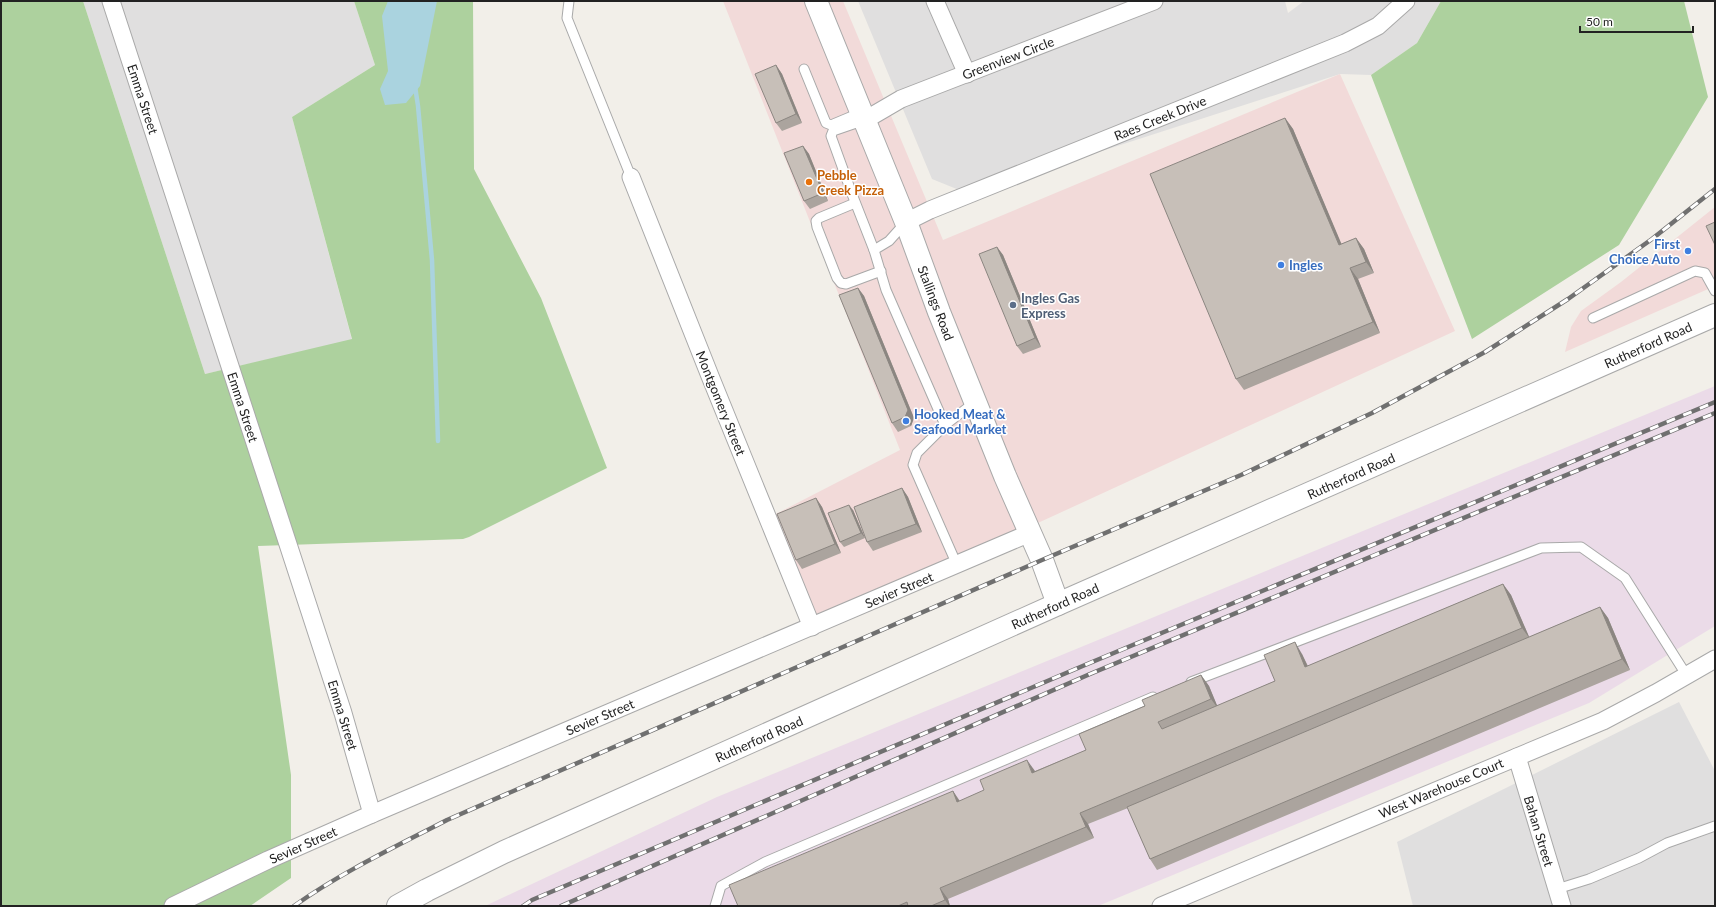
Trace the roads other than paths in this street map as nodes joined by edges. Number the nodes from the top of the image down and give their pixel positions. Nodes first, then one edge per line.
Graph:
1 (111, 1) edge
2 (568, 1) edge
3 (816, 1) edge
4 (935, 1) edge
5 (1154, 1) edge
6 (1406, 1) edge
7 (804, 69) dead end
8 (968, 74) junction
9 (863, 116) junction
10 (631, 178) joint
11 (855, 203) junction
12 (906, 222) junction
13 (874, 250) junction
14 (881, 271) junction
15 (1711, 275) edge
16 (1715, 291) edge
17 (1715, 315) edge
18 (1593, 318) dead end
19 (975, 402) junction
20 (945, 425) junction
21 (1030, 533) junction
22 (957, 565) junction
23 (1058, 604) junction
24 (812, 627) junction
25 (1715, 659) edge
26 (1687, 676) junction
27 (1185, 684) edge
28 (1163, 693) edge
29 (1517, 757) junction
30 (372, 814) junction
31 (1715, 826) edge
32 (1557, 889) junction
33 (173, 906) edge
34 (398, 906) edge
35 (715, 906) edge
36 (1161, 906) edge
37 (1562, 906) edge

1 - 30 street, Emma Street
2 - 10 lane
3 - 9 street, Stallings Road
4 - 8 street
5 - 8 street, Greenview Circle
6 - 12 street, Raes Creek Drive
7 - 9 lane
8 - 9 street, Greenview Circle
9 - 11 lane
9 - 12 street, Stallings Road
10 - 24 street, Montgomery Street
11 - 13 lane
11 - 14 lane
12 - 13 lane
12 - 19 street, Stallings Road
13 - 14 lane
14 - 20 lane
15 - 16 lane
15 - 18 lane
17 - 23 street, Rutherford Road
19 - 20 lane
19 - 21 street, Stallings Road
20 - 22 lane
21 - 22 street, Sevier Street
21 - 23 street, Stallings Road
22 - 24 street, Sevier Street
23 - 34 street, Rutherford Road
24 - 30 street, Sevier Street
25 - 26 street, West Warehouse Court
26 - 27 lane
26 - 29 street, West Warehouse Court
28 - 35 lane
29 - 32 street, Bahan Street
29 - 36 street, West Warehouse Court
30 - 33 street, Sevier Street
31 - 32 lane
32 - 37 street, Bahan Street

